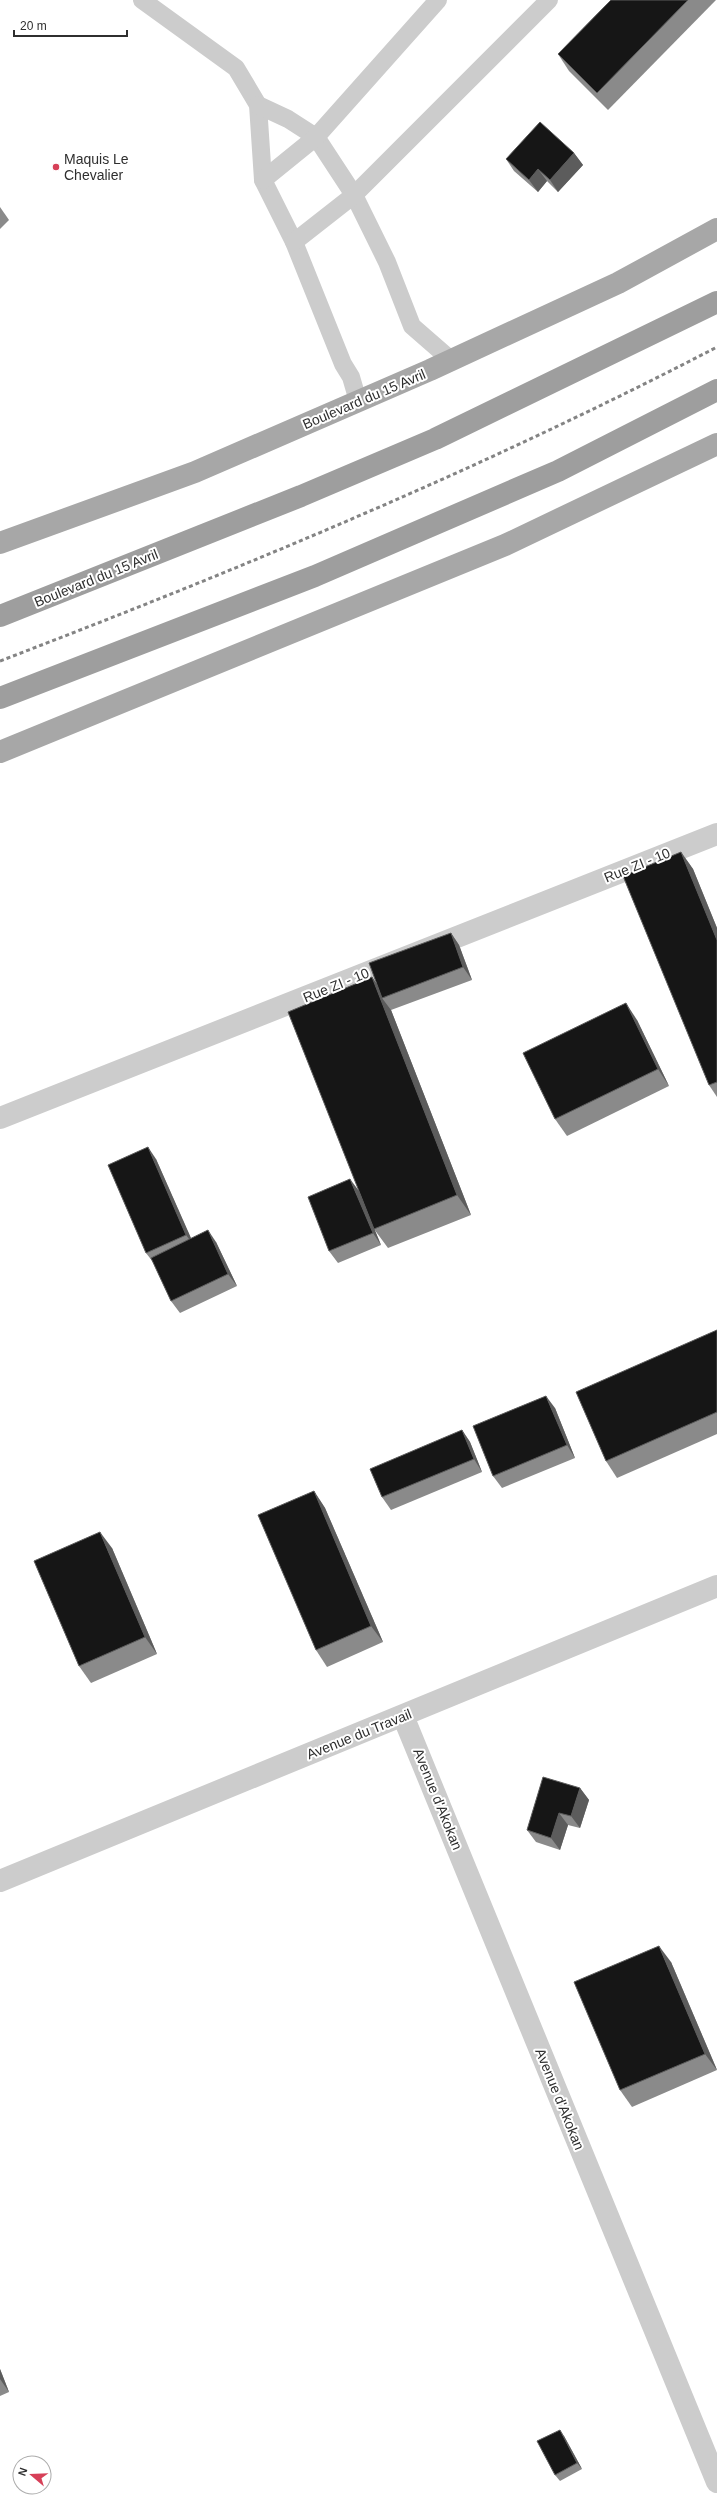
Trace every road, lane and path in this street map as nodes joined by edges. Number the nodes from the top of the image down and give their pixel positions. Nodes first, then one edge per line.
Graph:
1 (142, 0) edge
2 (438, 0) edge
3 (549, 0) edge
4 (258, 105) junction
5 (316, 137) junction
6 (263, 180) junction
7 (354, 195) junction
8 (717, 229) edge
9 (294, 242) junction
10 (717, 302) edge
11 (451, 360) junction
12 (717, 390) edge
13 (358, 401) junction
14 (717, 444) edge
15 (0, 543) edge
16 (0, 616) edge
17 (0, 698) edge
18 (0, 752) edge
19 (717, 834) edge
20 (0, 1118) edge
21 (717, 1586) edge
22 (404, 1716) junction
23 (0, 1881) edge
24 (717, 2482) edge

1 - 4 lane
2 - 5 lane
3 - 7 lane
4 - 5 lane
4 - 6 lane
5 - 6 lane
5 - 7 lane
6 - 9 lane
7 - 9 lane
7 - 11 lane
8 - 11 main road, Boulevard du 15 Avril
9 - 13 lane
10 - 16 highway, Boulevard du 15 Avril
11 - 13 main road, Boulevard du 15 Avril
12 - 17 highway
13 - 15 main road, Boulevard du 15 Avril
14 - 18 main road
19 - 20 street, Rue ZI - 10
21 - 22 street, Avenue du Travail
22 - 23 street, Avenue du Travail
22 - 24 street, Avenue d'Akokan

